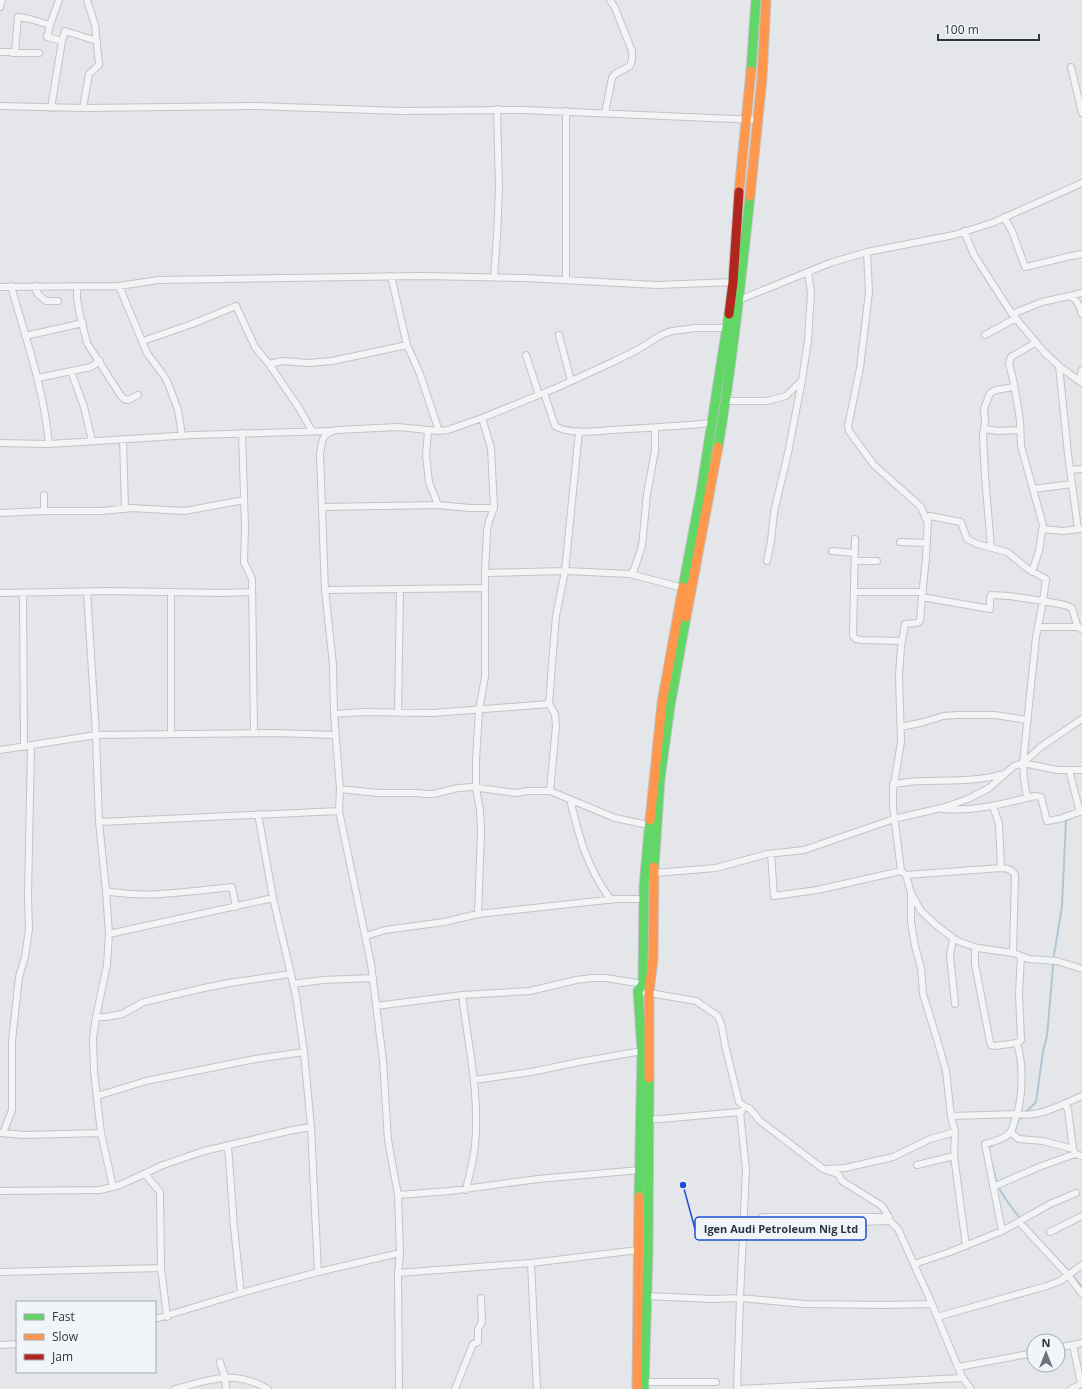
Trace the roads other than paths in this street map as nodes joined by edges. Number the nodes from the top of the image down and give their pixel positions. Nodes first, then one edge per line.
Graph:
1 (2, 0) edge
2 (59, 0) edge
3 (87, 0) edge
4 (610, 0) edge
5 (756, 0) edge
6 (766, 0) edge
7 (0, 7) edge
8 (50, 26) junction
9 (62, 41) junction
10 (96, 41) junction
11 (0, 52) edge
12 (39, 53) dead end
13 (1071, 67) dead end
14 (0, 106) edge
15 (51, 108) junction
16 (83, 108) junction
17 (497, 109) junction
18 (566, 111) junction
19 (606, 113) junction
20 (1082, 113) edge
21 (746, 120) junction
22 (758, 120) junction
23 (1082, 183) edge
24 (1004, 218) junction
25 (964, 231) junction
26 (867, 252) junction
27 (1082, 254) edge
28 (808, 272) junction
29 (390, 276) junction
30 (494, 277) junction
31 (566, 280) junction
32 (733, 282) junction
33 (11, 286) junction
34 (36, 286) junction
35 (77, 286) junction
36 (119, 286) junction
37 (0, 287) edge
38 (1082, 293) edge
39 (1069, 296) junction
40 (739, 300) junction
41 (58, 301) dead end
42 (1082, 314) edge
43 (1014, 316) junction
44 (82, 322) junction
45 (727, 328) junction
46 (559, 335) dead end
47 (985, 335) dead end
48 (25, 336) junction
49 (143, 341) junction
50 (1036, 343) junction
51 (407, 345) junction
52 (526, 355) dead end
53 (100, 361) junction
54 (269, 364) junction
55 (1059, 366) junction
56 (1082, 370) edge
57 (71, 371) junction
58 (38, 378) junction
59 (802, 380) junction
60 (571, 381) junction
61 (1080, 382) edge
62 (1014, 387) junction
63 (541, 394) junction
64 (138, 395) dead end
65 (726, 401) junction
66 (482, 418) junction
67 (713, 422) junction
68 (655, 428) junction
69 (984, 429) junction
70 (428, 430) junction
71 (1020, 430) junction
72 (330, 431) junction
73 (439, 431) junction
74 (579, 431) junction
75 (312, 432) junction
76 (242, 433) junction
77 (182, 435) junction
78 (122, 439) junction
79 (92, 441) junction
80 (0, 443) edge
81 (48, 444) junction
82 (1082, 469) edge
83 (1070, 470) junction
84 (1072, 484) junction
85 (1033, 489) junction
86 (44, 495) dead end
87 (244, 500) junction
88 (1074, 503) junction
89 (1082, 503) edge
90 (438, 505) junction
91 (322, 507) junction
92 (494, 508) junction
93 (125, 509) junction
94 (44, 511) junction
95 (0, 514) edge
96 (927, 521) junction
97 (1042, 529) junction
98 (1080, 529) edge
99 (855, 538) dead end
100 (900, 542) dead end
101 (927, 543) junction
102 (991, 548) junction
103 (832, 551) dead end
104 (855, 553) junction
105 (767, 561) dead end
106 (877, 561) dead end
107 (855, 562) junction
108 (565, 571) junction
109 (1032, 572) junction
110 (485, 573) junction
111 (630, 574) junction
112 (485, 588) junction
113 (683, 588) junction
114 (400, 589) junction
115 (325, 590) junction
116 (87, 592) junction
117 (171, 592) junction
118 (252, 592) junction
119 (854, 592) junction
120 (0, 593) edge
121 (23, 593) junction
122 (923, 595) junction
123 (1043, 601) junction
124 (1038, 627) junction
125 (1080, 629) edge
126 (902, 641) junction
127 (549, 704) junction
128 (479, 710) junction
129 (398, 713) junction
130 (334, 714) junction
131 (1082, 719) edge
132 (1028, 720) junction
133 (901, 727) junction
134 (171, 733) junction
135 (254, 733) junction
136 (96, 735) junction
137 (335, 735) junction
138 (30, 746) junction
139 (24, 747) junction
140 (0, 750) edge
141 (1023, 763) junction
142 (1069, 770) junction
143 (1082, 770) edge
144 (1004, 774) junction
145 (893, 784) junction
146 (476, 788) junction
147 (340, 789) junction
148 (550, 791) junction
149 (1027, 798) junction
150 (570, 799) junction
151 (993, 806) junction
152 (940, 808) junction
153 (339, 811) junction
154 (1081, 811) edge
155 (258, 814) junction
156 (894, 819) junction
157 (99, 822) junction
158 (648, 825) junction
159 (771, 854) junction
160 (1001, 868) junction
161 (901, 871) junction
162 (654, 873) junction
163 (906, 875) junction
164 (106, 891) junction
165 (911, 893) junction
166 (274, 898) junction
167 (644, 899) junction
168 (611, 900) junction
169 (236, 906) junction
170 (478, 914) junction
171 (109, 934) junction
172 (366, 936) junction
173 (953, 938) junction
174 (975, 948) junction
175 (1013, 953) junction
176 (1021, 956) junction
177 (1082, 969) edge
178 (290, 974) junction
179 (373, 978) junction
180 (293, 984) junction
181 (641, 987) junction
182 (649, 992) junction
183 (462, 995) junction
184 (955, 1004) dead end
185 (376, 1006) junction
186 (96, 1017) junction
187 (1017, 1043) junction
188 (642, 1051) junction
189 (304, 1052) junction
190 (474, 1080) junction
191 (97, 1096) junction
192 (1082, 1096) edge
193 (1065, 1103) junction
194 (741, 1104) junction
195 (740, 1112) junction
196 (1018, 1114) junction
197 (951, 1116) junction
198 (648, 1120) junction
199 (311, 1127) junction
200 (954, 1132) junction
201 (1010, 1132) junction
202 (2, 1133) edge
203 (101, 1133) junction
204 (228, 1146) junction
205 (1074, 1152) junction
206 (954, 1156) junction
207 (1082, 1156) edge
208 (917, 1165) dead end
209 (823, 1169) junction
210 (640, 1170) junction
211 (145, 1174) junction
212 (996, 1185) junction
213 (113, 1187) junction
214 (466, 1190) junction
215 (0, 1191) edge
216 (1076, 1193) dead end
217 (398, 1195) junction
218 (1082, 1216) edge
219 (743, 1219) junction
220 (889, 1219) junction
221 (1022, 1221) junction
222 (1002, 1231) junction
223 (1050, 1232) dead end
224 (966, 1246) junction
225 (638, 1250) junction
226 (400, 1253) junction
227 (531, 1263) junction
228 (914, 1264) junction
229 (1082, 1265) edge
230 (161, 1268) junction
231 (0, 1272) edge
232 (318, 1272) junction
233 (398, 1273) junction
234 (1068, 1275) junction
235 (241, 1293) junction
236 (1082, 1294) edge
237 (646, 1296) junction
238 (481, 1298) dead end
239 (740, 1298) junction
240 (932, 1304) junction
241 (167, 1317) junction
242 (937, 1317) junction
243 (156, 1319) edge
244 (1082, 1343) edge
245 (0, 1344) edge
246 (16, 1344) edge
247 (1073, 1345) junction
248 (1066, 1346) edge
249 (1026, 1354) edge
250 (220, 1362) dead end
251 (958, 1367) junction
252 (225, 1378) junction
253 (962, 1378) junction
254 (716, 1382) dead end
255 (644, 1386) edge
256 (175, 1389) edge
257 (226, 1389) edge
258 (268, 1389) edge
259 (399, 1389) edge
260 (455, 1389) edge
261 (537, 1389) edge
262 (637, 1389) edge
263 (737, 1389) edge
264 (972, 1389) edge
265 (1071, 1389) edge

1 - 7 street
2 - 8 street
3 - 10 street
4 - 19 street
5 - 21 main road
6 - 22 main road
8 - 9 street
8 - 11 street
9 - 10 street
9 - 15 street
10 - 16 street
11 - 12 street
13 - 20 street
14 - 15 street
15 - 16 street
16 - 17 street
17 - 18 street
17 - 30 street
18 - 19 street
18 - 31 street
19 - 21 street
21 - 22 street
21 - 32 main road
22 - 40 main road
23 - 24 street
24 - 25 street
24 - 27 street
25 - 26 street
25 - 43 street
26 - 28 street
26 - 96 street
28 - 40 street
28 - 59 street
29 - 30 street
29 - 36 street
29 - 51 street
30 - 31 street
31 - 32 street
32 - 45 main road
33 - 34 street
33 - 37 street
33 - 48 street
34 - 35 street
34 - 41 street
35 - 36 street
35 - 44 street
36 - 49 street
38 - 39 street
39 - 42 street
39 - 43 street
40 - 65 main road
43 - 47 street
43 - 50 street
44 - 48 street
44 - 53 street
45 - 60 street
45 - 67 main road
46 - 60 street
48 - 58 street
49 - 54 street
49 - 77 street
50 - 55 street
50 - 62 street
51 - 54 street
51 - 73 street
52 - 63 street
53 - 57 street
53 - 64 street
54 - 75 street
55 - 61 street
55 - 83 street
56 - 61 street
57 - 58 street
57 - 79 street
58 - 81 street
59 - 65 street
59 - 105 street
60 - 63 street
62 - 69 street
62 - 71 street
63 - 66 street
63 - 74 street
65 - 162 main road
66 - 73 street
66 - 92 street
67 - 68 street
67 - 113 main road
68 - 74 street
68 - 111 street
69 - 71 street
69 - 102 street
70 - 72 street
70 - 73 street
70 - 90 street
71 - 85 street
72 - 75 street
72 - 91 street
74 - 108 street
75 - 76 street
76 - 77 street
76 - 87 street
77 - 78 street
78 - 79 street
78 - 93 street
79 - 81 street
80 - 81 street
82 - 83 street
83 - 84 street
84 - 85 street
84 - 88 street
85 - 97 street
86 - 94 street
87 - 93 street
87 - 118 street
88 - 89 street
88 - 98 street
90 - 91 street
90 - 92 street
91 - 115 street
92 - 110 street
93 - 94 street
94 - 95 street
96 - 101 street
96 - 102 street
97 - 98 street
97 - 109 street
99 - 104 street
100 - 101 street
101 - 122 street
102 - 109 street
103 - 104 street
104 - 107 street
106 - 107 street
107 - 119 street
108 - 110 street
108 - 111 street
108 - 127 street
109 - 123 street
110 - 112 street
111 - 113 street
112 - 114 street
112 - 128 street
113 - 158 main road
114 - 115 street
114 - 129 street
115 - 130 street
116 - 117 street
116 - 121 street
116 - 136 street
117 - 118 street
117 - 134 street
118 - 135 street
119 - 122 street
119 - 126 street
120 - 121 street
121 - 139 street
122 - 123 street
122 - 126 street
123 - 124 street
123 - 125 street
124 - 125 street
124 - 132 street
126 - 133 street
127 - 128 street
127 - 148 street
128 - 129 street
128 - 146 street
129 - 130 street
130 - 137 street
131 - 141 street
132 - 133 street
132 - 141 street
133 - 145 street
134 - 135 street
134 - 136 street
135 - 137 street
136 - 138 street
136 - 157 street
137 - 147 street
138 - 139 street
138 - 202 street
139 - 140 street
141 - 142 street
141 - 144 street
141 - 149 street
142 - 143 street
142 - 154 street
144 - 145 street
144 - 152 street
145 - 156 street
146 - 147 street
146 - 148 street
146 - 170 street
147 - 153 street
148 - 150 street
149 - 151 street
149 - 154 street
150 - 158 street
150 - 168 street
151 - 152 street
151 - 160 street
152 - 156 street
153 - 155 street
153 - 172 street
155 - 157 street
155 - 166 street
156 - 159 street
156 - 161 street
157 - 164 street
158 - 167 main road
159 - 161 street
159 - 162 street
160 - 163 street
160 - 175 street
161 - 163 street
162 - 182 main road
163 - 165 street
164 - 169 street
164 - 171 street
165 - 173 street
165 - 197 street
166 - 169 street
166 - 178 street
167 - 168 street
167 - 181 main road
168 - 170 street
169 - 171 street
170 - 172 street
171 - 186 street
172 - 179 street
173 - 174 street
173 - 184 street
174 - 175 street
174 - 187 street
175 - 176 street
176 - 177 street
176 - 187 street
178 - 180 street
178 - 186 street
179 - 180 street
179 - 185 street
180 - 189 street
181 - 182 street
181 - 183 street
181 - 188 main road
182 - 194 street
182 - 198 main road
183 - 185 street
183 - 190 street
185 - 217 street
186 - 191 street
187 - 196 street
188 - 190 street
188 - 210 main road
189 - 191 street
189 - 199 street
190 - 214 street
191 - 203 street
192 - 193 street
193 - 196 street
193 - 205 street
194 - 195 street
194 - 209 street
195 - 198 street
195 - 219 street
196 - 197 street
196 - 201 street
197 - 200 street
198 - 237 main road
199 - 204 street
199 - 232 street
200 - 206 street
200 - 209 street
201 - 205 street
201 - 212 street
202 - 203 street
203 - 213 street
204 - 211 street
204 - 235 street
205 - 207 street
205 - 212 street
206 - 208 street
206 - 224 street
209 - 220 street
210 - 214 street
210 - 225 main road
211 - 213 street
211 - 230 street
212 - 222 street
213 - 215 street
214 - 217 street
216 - 221 street
217 - 226 street
218 - 223 street
219 - 220 street
219 - 239 street
220 - 228 street
221 - 222 street
221 - 234 street
222 - 224 street
224 - 228 street
225 - 227 street
225 - 262 main road
226 - 232 street
226 - 233 street
227 - 233 street
227 - 261 street
228 - 240 street
229 - 234 street
230 - 231 street
230 - 241 street
232 - 235 street
233 - 259 street
234 - 236 street
234 - 242 street
235 - 241 street
237 - 239 street
237 - 255 main road
238 - 260 street
239 - 240 street
239 - 263 street
240 - 242 street
241 - 243 street
242 - 251 street
244 - 247 street
245 - 246 street
247 - 248 street
247 - 265 street
249 - 251 street
250 - 252 street
251 - 253 street
252 - 256 street
252 - 257 street
252 - 258 street
253 - 263 street
253 - 264 street
254 - 255 street

